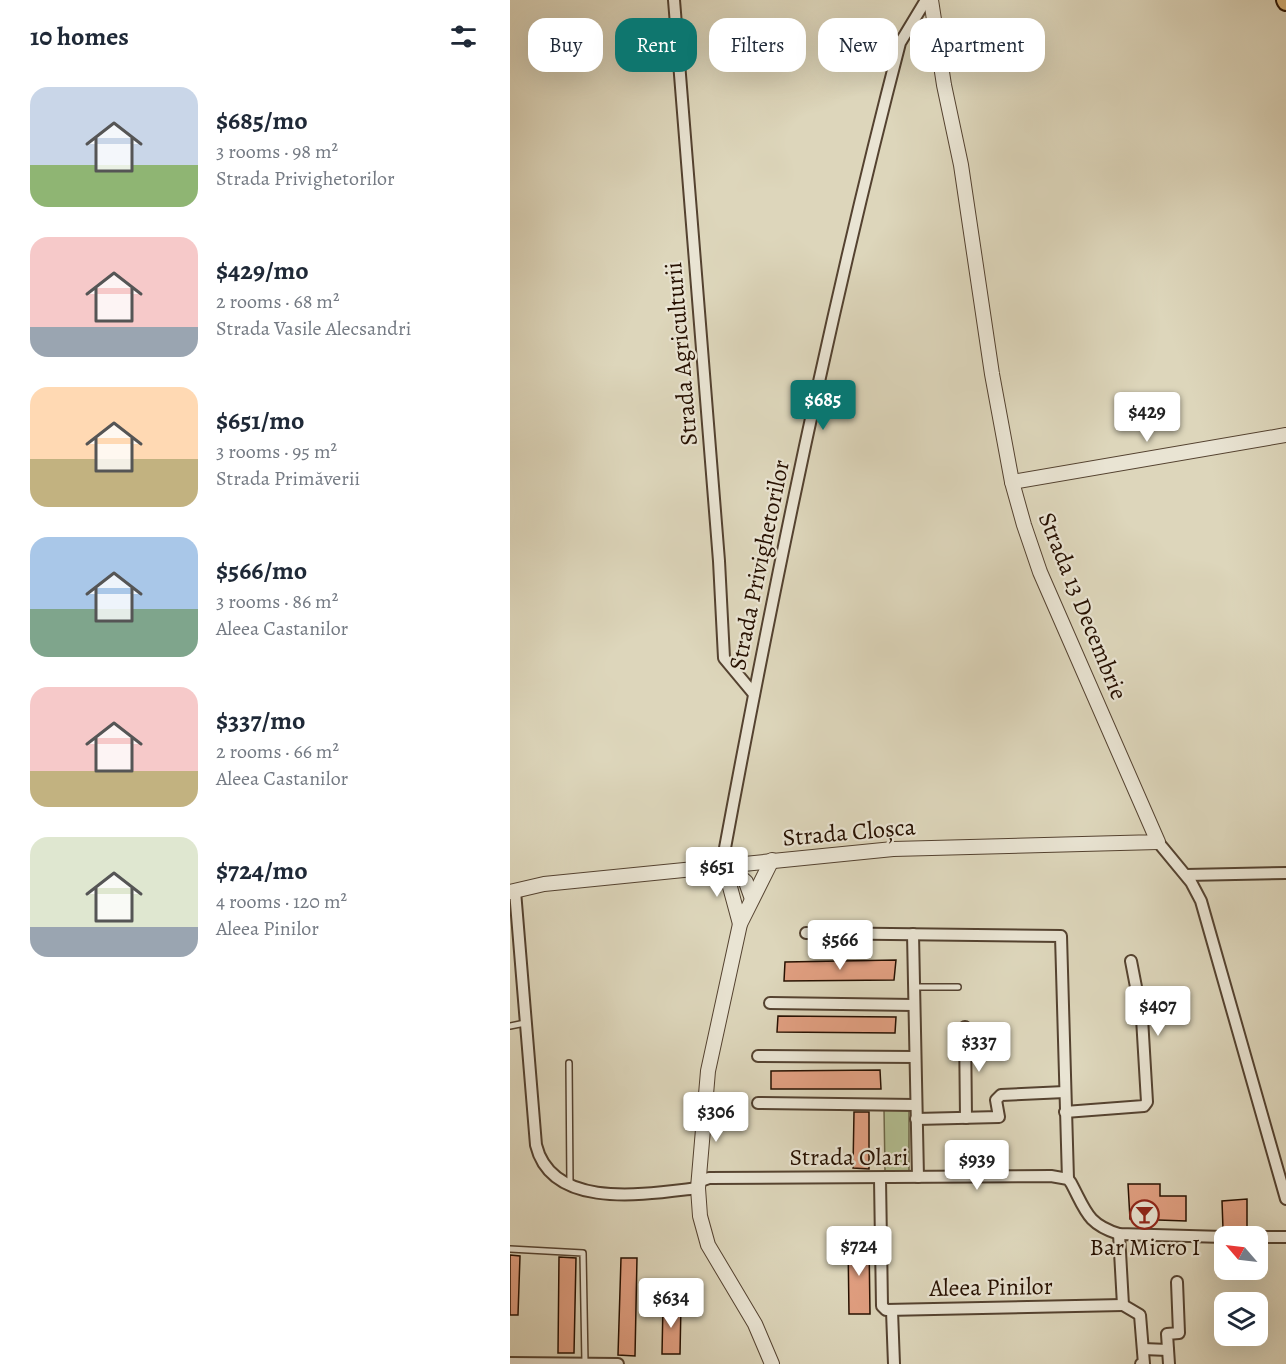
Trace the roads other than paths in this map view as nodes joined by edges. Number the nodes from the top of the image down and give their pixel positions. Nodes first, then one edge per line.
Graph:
1 (674, 0) edge
2 (928, 0) edge
3 (1286, 435) edge
4 (1012, 482) junction
5 (753, 694) junction
6 (1158, 842) junction
7 (772, 860) junction
8 (728, 866) junction
9 (1286, 873) edge
10 (1186, 875) junction
11 (512, 891) edge
12 (752, 899) junction
13 (740, 924) junction
14 (806, 933) dead end
15 (913, 934) junction
16 (1131, 961) dead end
17 (914, 987) junction
18 (958, 987) dead end
19 (770, 1003) dead end
20 (914, 1005) junction
21 (525, 1023) junction
22 (510, 1026) edge
23 (964, 1027) dead end
24 (758, 1056) dead end
25 (915, 1057) junction
26 (569, 1063) dead end
27 (1065, 1092) junction
28 (758, 1103) dead end
29 (915, 1105) junction
30 (1065, 1112) junction
31 (916, 1119) junction
32 (966, 1119) junction
33 (918, 1177) junction
34 (880, 1179) junction
35 (1068, 1179) junction
36 (570, 1185) junction
37 (698, 1185) junction
38 (1286, 1200) edge
39 (1119, 1234) junction
40 (1214, 1237) edge
41 (1268, 1237) edge
42 (1286, 1237) edge
43 (510, 1250) edge
44 (1177, 1282) dead end
45 (1123, 1305) junction
46 (892, 1311) junction
47 (1143, 1350) junction
48 (1168, 1350) junction
49 (510, 1363) edge
50 (585, 1363) edge
51 (618, 1364) edge
52 (772, 1364) edge
53 (894, 1364) edge
54 (1141, 1364) edge
55 (1168, 1364) edge

1 - 5 street, Strada Agriculturii
2 - 4 street, Strada 13 Decembrie
2 - 5 street, Strada Privighetorilor
3 - 4 street
4 - 6 street, Strada 13 Decembrie
5 - 8 street, Strada Privighetorilor
6 - 7 street, Strada Cloșca
6 - 10 street, Strada 13 Decembrie
7 - 8 street, Strada Cloșca
7 - 12 street
8 - 11 street, Strada Cloșca
8 - 12 street
8 - 13 street
9 - 10 street
10 - 38 street, Strada 13 Decembrie
11 - 21 street
12 - 13 street
13 - 37 street
14 - 15 street
15 - 17 street
15 - 27 street
16 - 30 street
17 - 18 lane
17 - 20 street
19 - 20 street
20 - 25 street
21 - 22 lane
21 - 36 street
23 - 32 street
24 - 25 street
25 - 29 street
26 - 36 lane
27 - 30 street
27 - 32 street
28 - 29 street
29 - 31 street
30 - 35 street
31 - 32 street
31 - 33 street
33 - 34 street, Strada Olari
33 - 35 street, Strada Olari
34 - 37 street, Strada Olari
34 - 46 street
35 - 39 street
36 - 37 street, Strada Olari
37 - 52 street
39 - 40 street
39 - 45 street
41 - 42 street
43 - 50 lane
44 - 48 street
45 - 46 street, Aleea Pinilor
45 - 47 street
46 - 53 street
47 - 48 street
47 - 54 street
48 - 55 street
49 - 50 street
50 - 51 street

